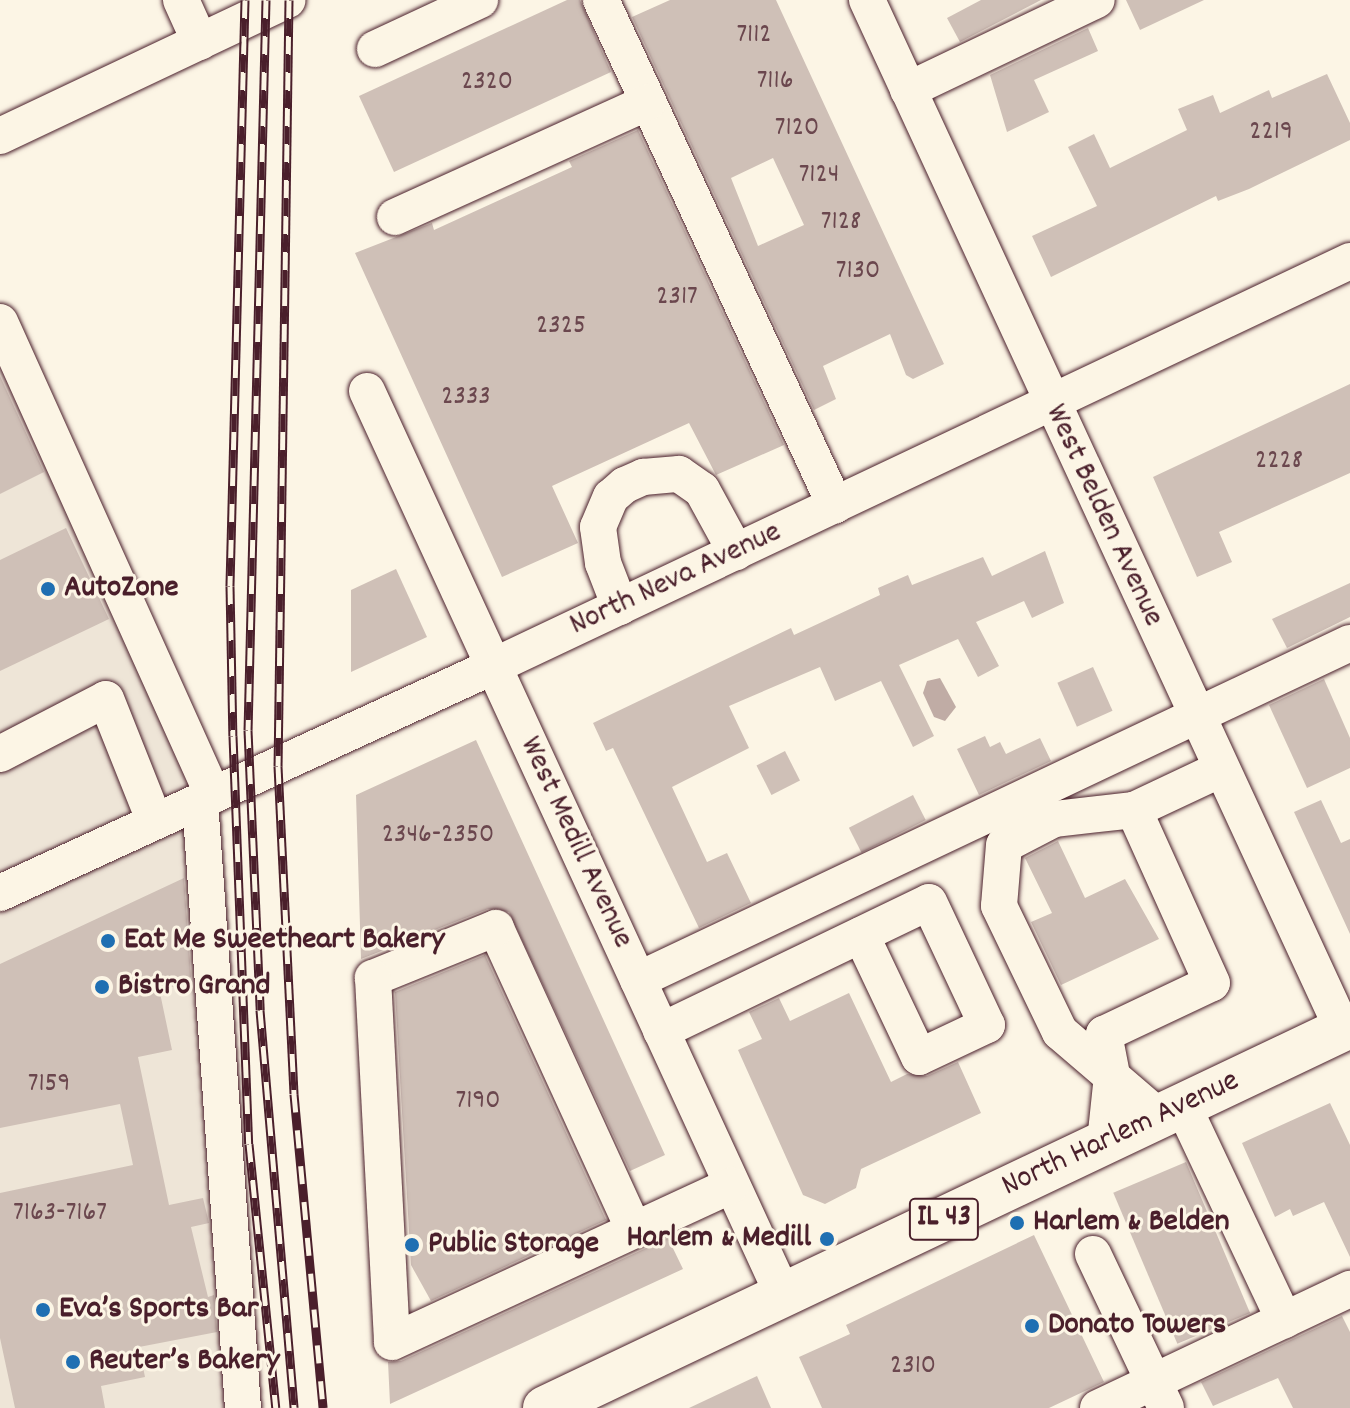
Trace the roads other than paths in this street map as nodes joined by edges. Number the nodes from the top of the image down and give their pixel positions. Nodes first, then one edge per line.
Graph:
1 (181, 0) edge
2 (288, 0) edge
3 (480, 0) edge
4 (601, 0) edge
5 (867, 0) edge
6 (1097, 0) edge
7 (200, 42) junction
8 (375, 49) dead end
9 (908, 90) junction
10 (648, 102) junction
11 (0, 136) edge
12 (395, 217) dead end
13 (1350, 261) edge
14 (0, 322) edge
15 (367, 391) dead end
16 (1050, 403) junction
17 (835, 505) junction
18 (736, 552) junction
19 (620, 607) junction
20 (1350, 643) edge
21 (494, 666) junction
22 (1196, 716) junction
23 (0, 754) edge
24 (1221, 769) junction
25 (206, 798) junction
26 (1134, 810) junction
27 (155, 822) junction
28 (0, 893) edge
29 (861, 935) junction
30 (638, 980) junction
31 (1346, 1028) edge
32 (661, 1031) junction
33 (1112, 1075) junction
34 (1171, 1111) junction
35 (1105, 1142) junction
36 (732, 1185) junction
37 (634, 1230) junction
38 (1093, 1254) dead end
39 (1350, 1289) edge
40 (783, 1295) junction
41 (1284, 1320) junction
42 (1160, 1395) edge
43 (243, 1408) edge
44 (545, 1408) edge
45 (1098, 1408) edge

1 - 7 street
2 - 7 street
3 - 8 street
4 - 10 street
5 - 9 street, West Belden Avenue
6 - 9 street
7 - 11 street
9 - 16 street, West Belden Avenue
10 - 12 street
10 - 17 street
13 - 16 street, North Neva Avenue
14 - 25 street
15 - 21 street, West Medill Avenue
16 - 17 street, North Neva Avenue
16 - 22 street, West Belden Avenue
17 - 18 street, North Neva Avenue
18 - 19 street, North Neva Avenue
18 - 19 street
19 - 21 street, North Neva Avenue
20 - 22 street
21 - 25 street, North Neva Avenue
21 - 30 street, West Medill Avenue
22 - 24 street, West Belden Avenue
22 - 30 street
23 - 27 street
24 - 26 street
24 - 31 street, West Belden Avenue
25 - 27 street, North Neva Avenue
25 - 43 street
26 - 33 street
26 - 33 street
27 - 28 street, North Neva Avenue
29 - 29 street
29 - 32 street
30 - 32 street, West Medill Avenue
31 - 34 main road, North Harlem Avenue / IL 43
32 - 36 street, West Medill Avenue
33 - 34 street
33 - 35 street
34 - 35 main road, North Harlem Avenue / IL 43
34 - 41 street
35 - 40 main road, North Harlem Avenue / IL 43
36 - 37 street
36 - 40 street, West Medill Avenue
37 - 37 street
38 - 42 street
39 - 41 street
40 - 44 main road, North Harlem Avenue / IL 43
41 - 42 street
42 - 45 street

